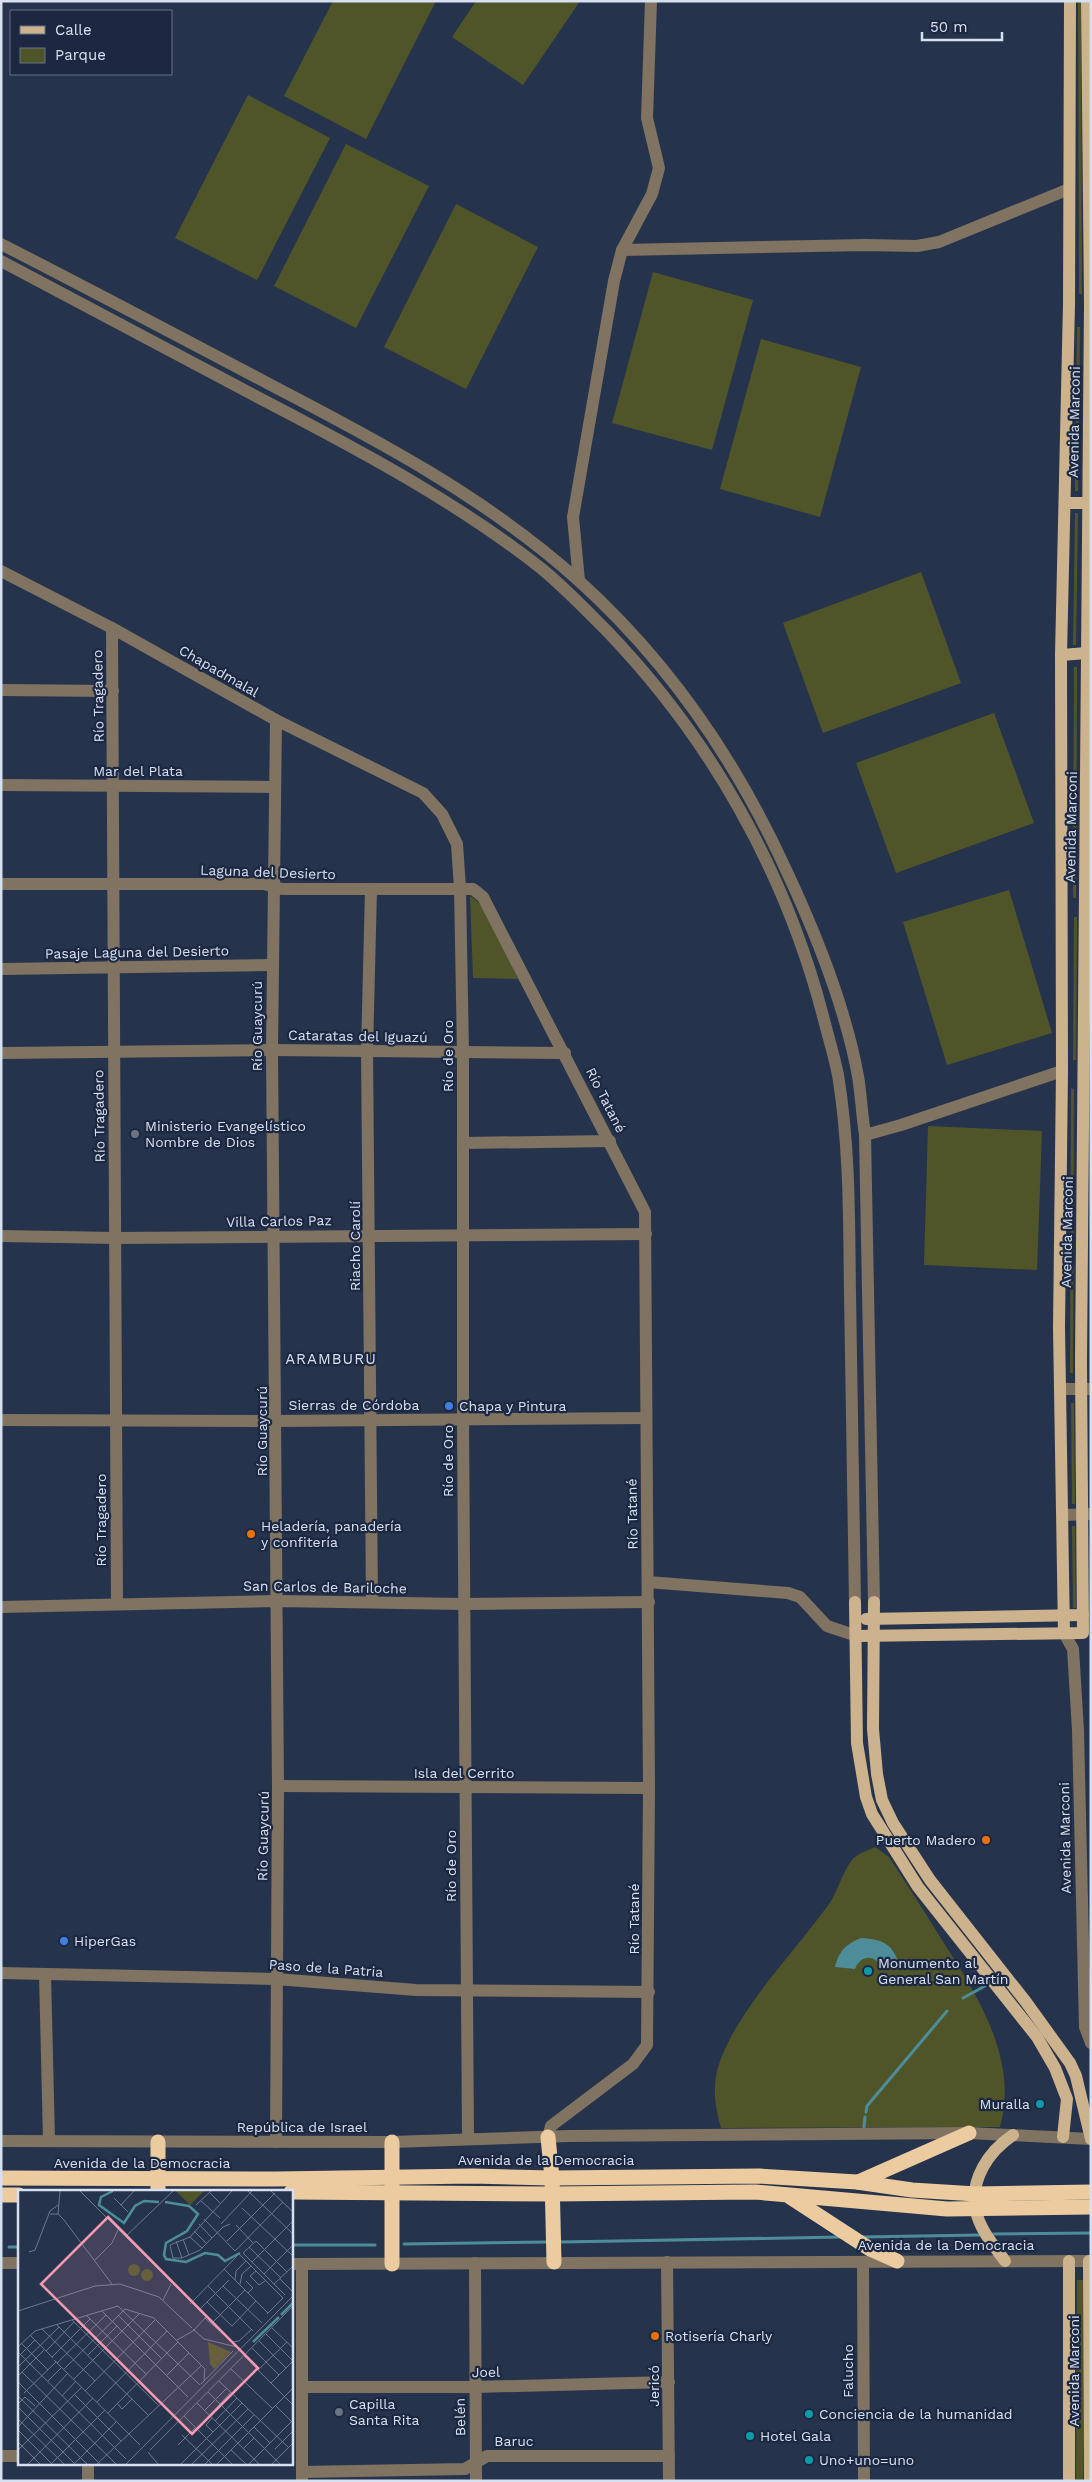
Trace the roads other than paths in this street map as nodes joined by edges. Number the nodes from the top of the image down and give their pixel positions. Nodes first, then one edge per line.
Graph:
1 (651, 1) edge
2 (1070, 1) edge
3 (1087, 1) edge
4 (1069, 189) junction
5 (1, 244) edge
6 (622, 250) junction
7 (1, 261) edge
8 (1069, 304) junction
9 (1091, 304) edge
10 (1065, 503) junction
11 (1089, 503) junction
12 (1, 571) edge
13 (579, 581) junction
14 (112, 628) junction
15 (1087, 653) junction
16 (1061, 655) junction
17 (1, 690) edge
18 (113, 692) junction
19 (276, 720) junction
20 (1, 785) edge
21 (114, 785) junction
22 (274, 787) junction
23 (424, 793) joint
24 (1, 884) edge
25 (112, 885) junction
26 (274, 887) junction
27 (460, 888) junction
28 (473, 889) joint
29 (371, 890) junction
30 (272, 965) junction
31 (1, 969) edge
32 (112, 969) junction
33 (272, 1050) junction
34 (113, 1051) junction
35 (368, 1051) junction
36 (463, 1052) junction
37 (1, 1053) edge
38 (565, 1053) junction
39 (1062, 1071) junction
40 (1084, 1071) junction
41 (865, 1135) junction
42 (610, 1142) junction
43 (463, 1143) junction
44 (462, 1234) junction
45 (646, 1234) junction
46 (370, 1235) junction
47 (1, 1236) edge
48 (274, 1236) junction
49 (116, 1238) junction
50 (1060, 1389) junction
51 (1086, 1389) edge
52 (646, 1418) junction
53 (370, 1419) junction
54 (1, 1420) edge
55 (463, 1420) junction
56 (115, 1421) junction
57 (277, 1421) junction
58 (1063, 1514) junction
59 (1087, 1514) edge
60 (648, 1582) junction
61 (277, 1601) junction
62 (372, 1602) junction
63 (649, 1602) junction
64 (855, 1602) joint
65 (874, 1602) joint
66 (117, 1603) junction
67 (464, 1604) junction
68 (1, 1607) edge
69 (1064, 1615) junction
70 (1083, 1616) junction
71 (874, 1619) junction
72 (856, 1620) junction
73 (1064, 1633) junction
74 (1083, 1633) junction
75 (857, 1636) junction
76 (874, 1636) junction
77 (1073, 1649) junction
78 (1091, 1729) edge
79 (1078, 1730) junction
80 (278, 1786) junction
81 (466, 1788) junction
82 (649, 1788) junction
83 (1, 1973) edge
84 (45, 1974) junction
85 (276, 1979) junction
86 (466, 1990) junction
87 (649, 1992) junction
88 (1091, 2042) edge
89 (969, 2133) junction
90 (1013, 2135) junction
91 (602, 2136) joint
92 (548, 2137) junction
93 (1063, 2137) junction
94 (468, 2139) junction
95 (1091, 2139) edge
96 (49, 2140) junction
97 (1, 2141) edge
98 (158, 2142) junction
99 (276, 2142) junction
100 (392, 2142) junction
101 (1, 2178) edge
102 (552, 2178) junction
103 (857, 2182) junction
104 (391, 2184) junction
105 (158, 2185) edge
106 (292, 2192) edge
107 (1091, 2192) edge
108 (551, 2194) junction
109 (976, 2194) junction
110 (1, 2195) edge
111 (18, 2195) edge
112 (786, 2195) junction
113 (1091, 2207) edge
114 (975, 2210) junction
115 (897, 2261) junction
116 (1005, 2261) junction
117 (1069, 2261) junction
118 (1090, 2261) edge
119 (554, 2262) junction
120 (667, 2262) junction
121 (863, 2262) junction
122 (1, 2263) edge
123 (18, 2263) edge
124 (297, 2264) edge
125 (392, 2264) junction
126 (475, 2264) junction
127 (669, 2382) junction
128 (303, 2387) junction
129 (475, 2387) junction
130 (1, 2456) edge
131 (18, 2456) edge
132 (669, 2456) junction
133 (476, 2463) junction
134 (88, 2464) edge
135 (302, 2476) edge
136 (88, 2481) edge
137 (476, 2481) edge
138 (669, 2481) edge
139 (864, 2481) edge
140 (1069, 2481) edge
141 (1090, 2481) edge

1 - 6 street
2 - 4 main road, Avenida Marconi
3 - 9 main road, Avenida Marconi
4 - 6 street
4 - 8 main road, Avenida Marconi
5 - 13 street
6 - 13 street
7 - 64 street
8 - 9 main road
8 - 10 main road, Avenida Marconi
9 - 11 main road, Avenida Marconi
10 - 11 main road
10 - 16 main road, Avenida Marconi
11 - 15 main road, Avenida Marconi
12 - 14 street, Chapadmalal
13 - 41 street
14 - 18 street, Río Tragadero
14 - 19 street, Chapadmalal
15 - 16 main road
15 - 40 main road, Avenida Marconi
16 - 39 main road, Avenida Marconi
17 - 18 street
18 - 21 street, Río Tragadero
19 - 22 street, Río Guaycurú
19 - 23 street, Chapadmalal
20 - 21 street, Mar del Plata
21 - 22 street, Mar del Plata
21 - 25 street, Río Tragadero
22 - 26 street, Río Guaycurú
23 - 27 street, Río de Oro
24 - 25 street, Laguna del Desierto
25 - 26 street, Laguna del Desierto
25 - 32 street, Río Tragadero
26 - 29 street, Laguna del Desierto
26 - 30 street, Río Guaycurú
27 - 28 street, Laguna del Desierto
27 - 29 street, Laguna del Desierto
27 - 36 street, Río de Oro
28 - 38 street, Río Tatané
29 - 35 street, Riacho Carolí
30 - 32 street, Pasaje Laguna del Desierto
30 - 33 street, Río Guaycurú
31 - 32 street, Pasaje Laguna del Desierto
32 - 34 street, Río Tragadero
33 - 34 street, Cataratas del Iguazú
33 - 35 street, Cataratas del Iguazú
33 - 48 street, Río Guaycurú
34 - 37 street, Cataratas del Iguazú
34 - 49 street, Río Tragadero
35 - 36 street, Cataratas del Iguazú
35 - 46 street, Riacho Carolí
36 - 38 street, Cataratas del Iguazú
36 - 43 street, Río de Oro
38 - 42 street, Río Tatané
39 - 40 main road
39 - 41 street
39 - 50 main road, Avenida Marconi
40 - 51 main road, Avenida Marconi
41 - 65 street
42 - 43 street
42 - 45 street, Río Tatané
43 - 44 street, Río de Oro
44 - 45 street, Villa Carlos Paz
44 - 46 street, Villa Carlos Paz
44 - 55 street, Río de Oro
45 - 52 street, Río Tatané
46 - 48 street, Villa Carlos Paz
46 - 53 street, Riacho Carolí
47 - 49 street, Villa Carlos Paz
48 - 49 street, Villa Carlos Paz
48 - 57 street, Río Guaycurú
49 - 56 street, Río Tragadero
50 - 51 street
50 - 58 main road, Avenida Marconi
51 - 59 main road, Avenida Marconi
52 - 55 street, Sierras de Córdoba
52 - 60 street, Río Tatané
53 - 55 street, Sierras de Córdoba
53 - 57 street, Sierras de Córdoba
53 - 62 street, Riacho Carolí
54 - 56 street, Sierras de Córdoba
55 - 67 street, Río de Oro
56 - 57 street, Sierras de Córdoba
56 - 66 street, Río Tragadero
57 - 61 street, Río Guaycurú
58 - 59 street
58 - 69 main road, Avenida Marconi
59 - 70 main road, Avenida Marconi
60 - 63 street, Río Tatané
60 - 75 street
61 - 62 street, San Carlos de Bariloche
61 - 66 street, San Carlos de Bariloche
61 - 80 street, Río Guaycurú
62 - 67 street, San Carlos de Bariloche
63 - 67 street, San Carlos de Bariloche
63 - 82 street, Río Tatané
64 - 72 main road
65 - 71 main road
66 - 68 street, San Carlos de Bariloche
67 - 81 street, Río de Oro
69 - 70 main road
69 - 71 main road
69 - 73 main road, Avenida Marconi
70 - 74 main road, Avenida Marconi
71 - 72 main road
71 - 76 main road
72 - 75 main road
73 - 74 main road
73 - 76 main road
73 - 77 street, Avenida Marconi
74 - 77 street
75 - 76 main road
75 - 93 main road
76 - 95 main road
77 - 79 street, Avenida Marconi
78 - 79 street
79 - 88 street, Avenida Marconi
80 - 81 street, Isla del Cerrito
80 - 85 street, Río Guaycurú
81 - 82 street, Isla del Cerrito
81 - 86 street, Río de Oro
82 - 87 street, Río Tatané
83 - 84 street, Paso de la Patria
84 - 85 street, Paso de la Patria
84 - 96 street
85 - 86 street, Paso de la Patria
85 - 99 street, Río Guaycurú
86 - 87 street, Paso de la Patria
86 - 94 street, Río de Oro
87 - 92 street, Río Tatané
89 - 90 street, Avenida de la Democracia
89 - 91 street, Avenida de la Democracia
89 - 103 highway
90 - 93 street, Avenida de la Democracia
90 - 109 main road
91 - 92 street, República de Israel
92 - 94 street, República de Israel
92 - 102 highway
93 - 95 street, Avenida de la Democracia
94 - 100 street, República de Israel
96 - 97 street, República de Israel
96 - 98 street, República de Israel
98 - 99 street, República de Israel
98 - 105 highway
99 - 100 street, República de Israel
100 - 104 highway
101 - 105 highway, Avenida de la Democracia
102 - 103 highway, Avenida de la Democracia
102 - 104 highway, Avenida de la Democracia
102 - 108 highway
103 - 109 highway, Avenida de la Democracia
104 - 105 highway, Avenida de la Democracia
104 - 106 highway, Avenida de la Democracia
104 - 108 highway, Avenida de la Democracia
104 - 125 highway
107 - 109 highway, Avenida de la Democracia
108 - 112 highway, Avenida de la Democracia
108 - 119 highway
109 - 114 main road
110 - 111 highway
112 - 114 highway, Avenida de la Democracia
112 - 115 highway
113 - 114 highway, Avenida de la Democracia
114 - 116 main road
115 - 116 street, Avenida de la Democracia
115 - 121 street, Avenida de la Democracia
116 - 117 street, Avenida de la Democracia
117 - 118 street, Avenida de la Democracia
117 - 140 main road, Avenida Marconi
118 - 141 main road, Avenida Marconi
119 - 120 street, Avenida de la Democracia
119 - 126 street, Avenida de la Democracia
120 - 121 street, Avenida de la Democracia
120 - 127 street, Jericó
121 - 139 street, Falucho
122 - 123 street
124 - 125 street, Avenida de la Democracia
124 - 128 street
125 - 126 street, Avenida de la Democracia
126 - 129 street, Belén
127 - 129 street, Joel
127 - 132 street, Jericó
128 - 129 street, Joel
128 - 135 street
129 - 133 street, Belén
130 - 131 street
132 - 133 street, Baruc
132 - 138 street, Jericó
133 - 135 street, Baruc
133 - 137 street, Belén
134 - 136 street

